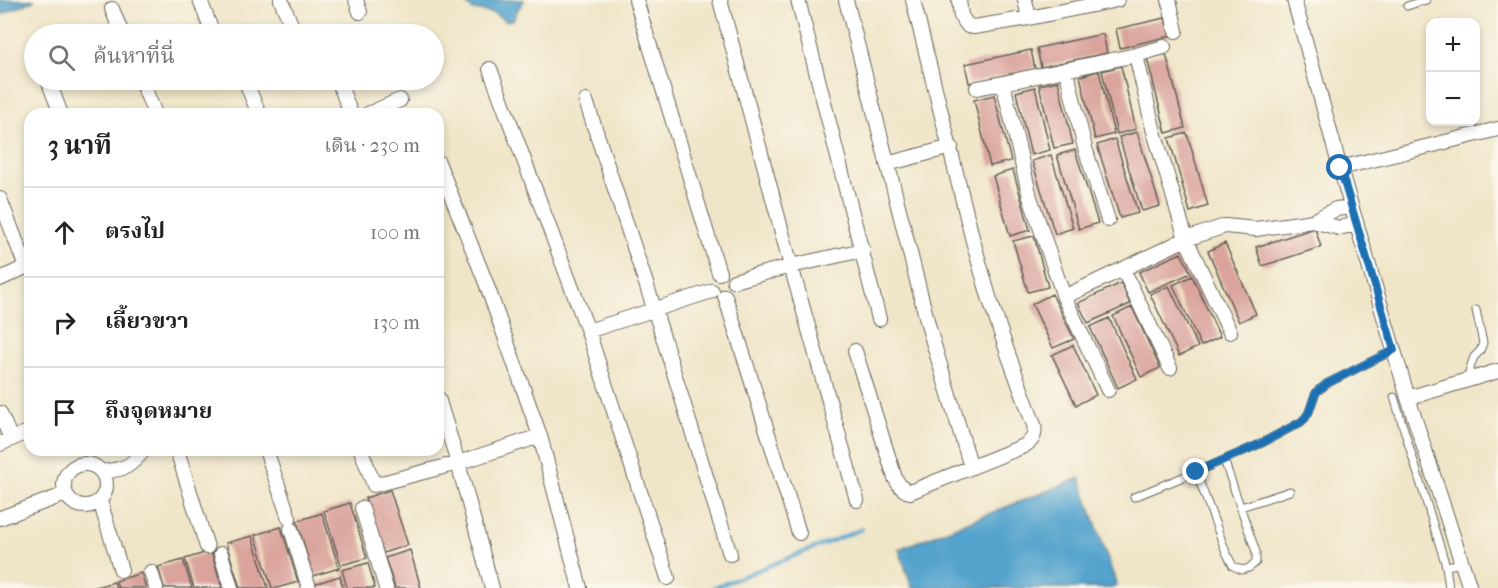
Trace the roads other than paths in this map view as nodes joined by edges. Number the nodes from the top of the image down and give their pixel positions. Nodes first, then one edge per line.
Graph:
1 (200, 0) edge
2 (281, 0) edge
3 (636, 0) edge
4 (720, 0) edge
5 (798, 0) edge
6 (846, 0) edge
7 (913, 0) edge
8 (958, 0) edge
9 (1025, 0) edge
10 (1117, 0) edge
11 (1169, 0) edge
12 (1294, 0) edge
13 (1426, 0) edge
14 (1091, 3) edge
15 (1407, 6) dead end
16 (112, 9) dead end
17 (1029, 18) junction
18 (119, 24) edge
19 (209, 24) edge
20 (291, 24) edge
21 (1176, 31) dead end
22 (1164, 47) dead end
23 (1136, 55) junction
24 (490, 69) dead end
25 (1066, 69) junction
26 (1003, 83) junction
27 (977, 88) dead end
28 (52, 90) edge
29 (145, 90) edge
30 (249, 90) edge
31 (342, 90) edge
32 (400, 100) dead end
33 (586, 101) dead end
34 (59, 108) edge
35 (153, 108) edge
36 (257, 108) edge
37 (349, 108) edge
38 (382, 108) edge
39 (1498, 129) edge
40 (951, 147) junction
41 (887, 164) junction
42 (1340, 168) junction
43 (444, 177) edge
44 (0, 198) edge
45 (1352, 207) junction
46 (1108, 219) dead end
47 (1313, 220) junction
48 (1358, 224) junction
49 (1186, 239) junction
50 (862, 250) junction
51 (24, 256) edge
52 (791, 266) junction
53 (24, 268) edge
54 (1124, 269) junction
55 (719, 273) junction
56 (0, 279) edge
57 (734, 281) junction
58 (718, 293) junction
59 (1064, 297) junction
60 (654, 308) junction
61 (1476, 310) dead end
62 (879, 319) dead end
63 (588, 331) junction
64 (1230, 332) dead end
65 (1394, 350) junction
66 (855, 351) dead end
67 (1170, 368) dead end
68 (1498, 371) edge
69 (1467, 381) junction
70 (1108, 390) dead end
71 (1401, 398) junction
72 (0, 413) edge
73 (444, 418) edge
74 (24, 433) edge
75 (540, 436) junction
76 (5, 441) edge
77 (138, 456) edge
78 (179, 456) edge
79 (268, 456) edge
80 (364, 456) edge
81 (1224, 460) junction
82 (458, 463) junction
83 (971, 467) junction
84 (102, 472) junction
85 (1196, 472) junction
86 (1290, 491) dead end
87 (66, 494) junction
88 (1134, 497) dead end
89 (857, 500) dead end
90 (100, 501) junction
91 (1240, 507) junction
92 (362, 508) dead end
93 (0, 518) edge
94 (799, 533) dead end
95 (207, 547) dead end
96 (221, 554) dead end
97 (730, 554) dead end
98 (1462, 563) junction
99 (1446, 566) junction
100 (121, 570) dead end
101 (151, 572) dead end
102 (668, 578) dead end
103 (156, 588) edge
104 (231, 588) edge
105 (309, 588) edge
106 (386, 588) edge
107 (492, 588) edge
108 (580, 588) edge
109 (1449, 588) edge
110 (1470, 588) edge

1 - 19 street
2 - 20 street
3 - 55 street
4 - 52 street
5 - 50 street
6 - 41 street
7 - 40 street
8 - 17 street
9 - 17 street
10 - 14 street
11 - 21 street
12 - 42 street
13 - 15 lane
14 - 17 street
16 - 18 street
22 - 23 street
23 - 25 street
23 - 49 street
24 - 63 street
25 - 26 street
25 - 46 street
26 - 27 street
26 - 59 street
28 - 34 street
29 - 35 street
30 - 36 street
31 - 37 street
32 - 38 street
33 - 60 street
39 - 42 street
40 - 41 street
40 - 83 street
41 - 83 street
42 - 45 street
43 - 75 street
44 - 51 street
45 - 47 street
45 - 48 street
47 - 48 street
47 - 49 street
48 - 65 street
49 - 54 street
49 - 64 street
50 - 52 street
50 - 62 street
52 - 57 street
52 - 89 street
53 - 56 street
54 - 59 street
54 - 67 street
55 - 57 street
55 - 58 street
57 - 58 street
58 - 60 street
58 - 94 street
59 - 70 street
60 - 63 street
60 - 97 street
61 - 69 lane
63 - 102 street
65 - 71 street
65 - 81 lane
66 - 83 street
68 - 69 street
69 - 71 street
71 - 98 street
71 - 99 lane
72 - 76 street
73 - 82 street
74 - 76 street
75 - 82 street
75 - 108 street
77 - 84 street
78 - 95 street
79 - 105 street
80 - 82 street
81 - 85 lane
81 - 91 lane
82 - 107 street
84 - 87 street
84 - 90 street
85 - 88 lane
85 - 91 lane
86 - 91 lane
87 - 90 street
87 - 93 street
90 - 100 street
92 - 106 street
96 - 104 street
98 - 99 lane
98 - 110 street
99 - 109 lane
101 - 103 street

